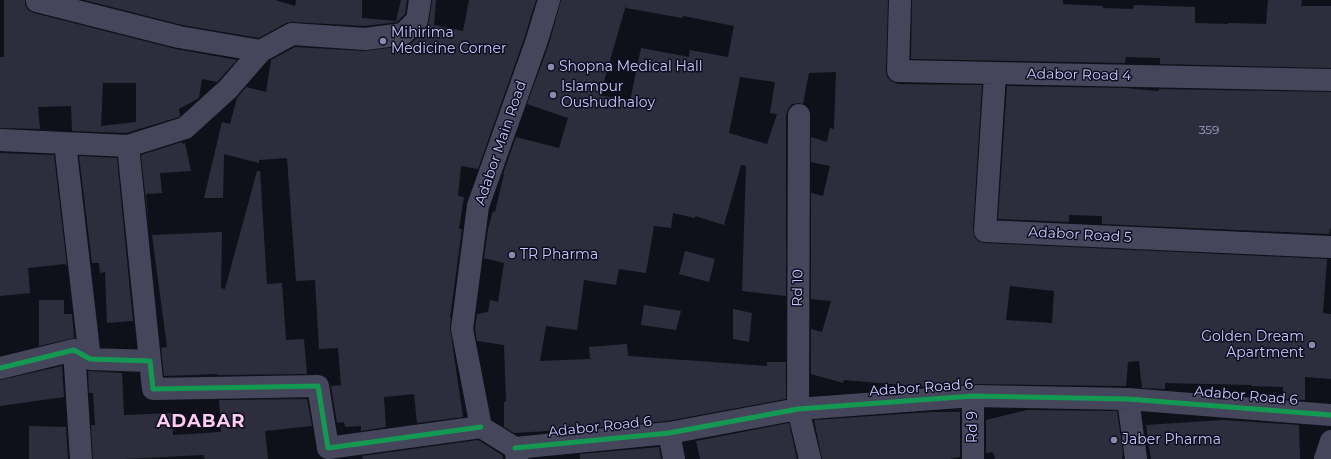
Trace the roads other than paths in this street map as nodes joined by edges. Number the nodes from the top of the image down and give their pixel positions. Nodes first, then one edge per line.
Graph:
1 (420, 0) edge
2 (548, 0) edge
3 (900, 0) edge
4 (37, 2) dead end
5 (261, 51) junction
6 (995, 74) junction
7 (1331, 80) edge
8 (800, 115) dead end
9 (0, 140) edge
10 (65, 143) junction
11 (128, 146) junction
12 (1331, 247) edge
13 (82, 354) junction
14 (150, 361) junction
15 (0, 368) edge
16 (972, 396) junction
17 (1128, 399) junction
18 (798, 409) junction
19 (1331, 415) edge
20 (481, 427) junction
21 (669, 433) junction
22 (1331, 441) edge
23 (516, 453) edge
24 (81, 459) edge
25 (674, 459) edge
26 (810, 459) edge
27 (973, 459) edge
28 (1136, 459) edge
29 (1325, 459) edge

1 - 5 street
2 - 20 street, Adabor Main Road
3 - 6 street, Adabor Road 4
4 - 5 street
5 - 11 street
6 - 7 street, Adabor Road 4
6 - 12 street, Adabor Road 5
8 - 18 street, Rd 10
9 - 10 street
10 - 11 street
10 - 13 street
11 - 14 street
13 - 14 street
13 - 15 street
13 - 24 street
14 - 20 street
16 - 17 street, Adabor Road 6
16 - 18 street, Adabor Road 6
16 - 27 street, Rd 9
17 - 19 street, Adabor Road 6
17 - 28 street
18 - 21 street, Adabor Road 6
18 - 26 street, Rd 10
20 - 23 street
21 - 23 street, Adabor Road 6
21 - 25 street
22 - 29 street

